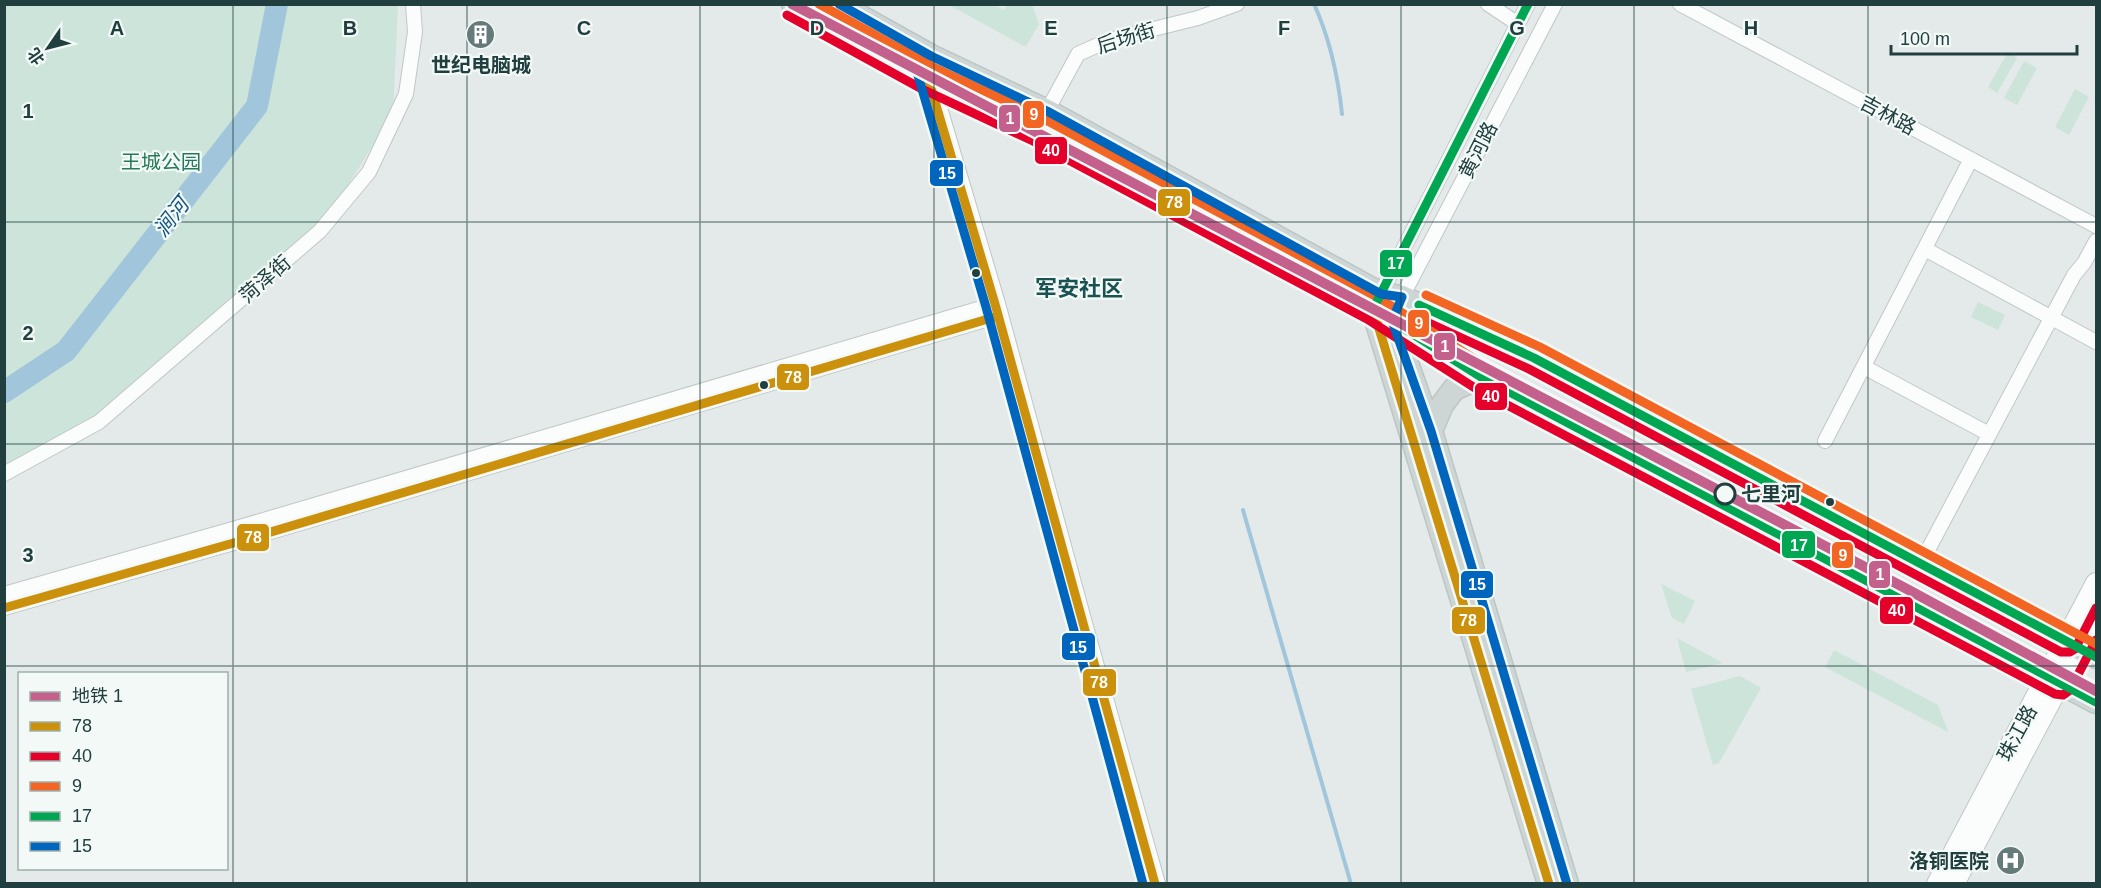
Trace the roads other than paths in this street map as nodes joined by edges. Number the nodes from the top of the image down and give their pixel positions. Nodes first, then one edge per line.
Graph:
1 (413, 4) edge
2 (793, 4) edge
3 (838, 4) edge
4 (1237, 4) edge
5 (1488, 4) edge
6 (1528, 4) edge
7 (1554, 4) edge
8 (1680, 4) edge
9 (1518, 24) junction
10 (925, 68) junction
11 (1047, 111) junction
12 (1971, 159) junction
13 (2097, 226) edge
14 (2097, 241) edge
15 (1925, 249) junction
16 (1385, 300) junction
17 (992, 311) junction
18 (2051, 318) junction
19 (1392, 321) junction
20 (2097, 342) edge
21 (1863, 367) junction
22 (1481, 377) junction
23 (1431, 431) junction
24 (1989, 434) junction
25 (1825, 441) dead end
26 (4, 474) edge
27 (1921, 563) junction
28 (2097, 582) edge
29 (4, 594) edge
30 (4, 608) edge
31 (2097, 615) edge
32 (2080, 649) edge
33 (2055, 679) junction
34 (2097, 702) edge
35 (1143, 884) edge
36 (1155, 884) edge
37 (1549, 884) edge
38 (1567, 884) edge
39 (1937, 884) edge
40 (1954, 884) edge

1 - 26 street, 菏泽街
2 - 10 main road
3 - 10 main road
4 - 11 street, 后场街
5 - 9 street
6 - 9 street, 黄河路
7 - 16 street, 黄河路
8 - 12 street, 吉林路
9 - 16 street, 黄河路
10 - 11 main road
10 - 16 main road
10 - 17 street
11 - 16 main road
12 - 13 street, 吉林路
12 - 15 street
14 - 18 street
15 - 18 street
15 - 21 street
16 - 19 main road
16 - 27 main road
16 - 37 main road
17 - 29 street
17 - 30 street
17 - 35 street
17 - 36 street
18 - 20 street
18 - 24 street
19 - 22 main road
19 - 23 main road
21 - 24 street
21 - 25 street
22 - 23 main road
22 - 33 main road
23 - 38 main road
24 - 27 street
27 - 32 main road
28 - 32 street, 珠江路
31 - 32 street, 珠江路
32 - 33 street, 珠江路
33 - 34 main road
33 - 39 street, 珠江路
33 - 40 street, 珠江路

